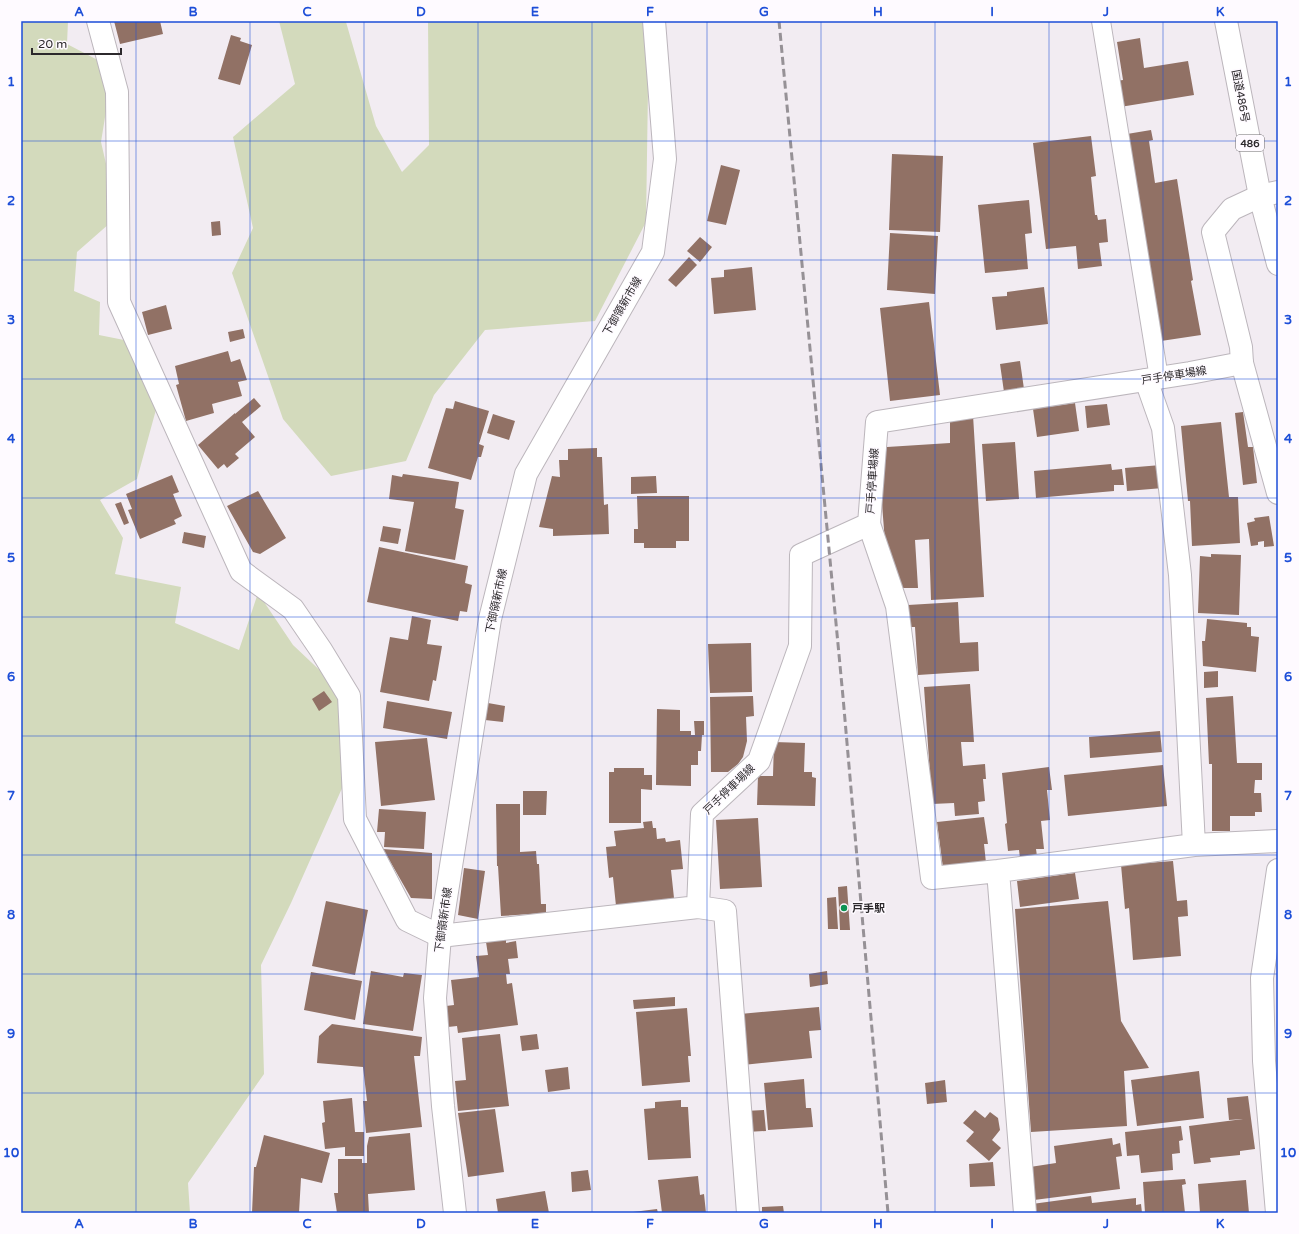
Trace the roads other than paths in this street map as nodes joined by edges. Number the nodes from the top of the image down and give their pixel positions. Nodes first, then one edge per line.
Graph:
1 (98, 21) edge
2 (654, 21) edge
3 (1101, 21) edge
4 (1226, 21) edge
5 (1269, 194) edge
6 (1278, 264) edge
7 (1242, 363) junction
8 (1153, 379) junction
9 (1278, 493) edge
10 (869, 524) junction
11 (1278, 841) edge
12 (1194, 845) junction
13 (1278, 870) edge
14 (998, 871) junction
15 (698, 908) junction
16 (440, 936) junction
17 (455, 1213) edge
18 (748, 1213) edge
19 (1025, 1213) edge
20 (1277, 1213) edge

1 - 16 main road
2 - 16 main road, 下御領新市線
3 - 8 lane
4 - 5 main road, 国道486号 / 486
5 - 6 main road, 国道486号 / 486
5 - 7 main road
7 - 8 main road, 戸手停車場線
7 - 9 main road
8 - 10 main road, 戸手停車場線
8 - 12 main road
10 - 14 main road
10 - 15 main road, 戸手停車場線
11 - 12 main road
12 - 14 main road
13 - 20 main road
14 - 19 main road
15 - 16 main road
15 - 18 main road
16 - 17 main road, 下御領新市線

